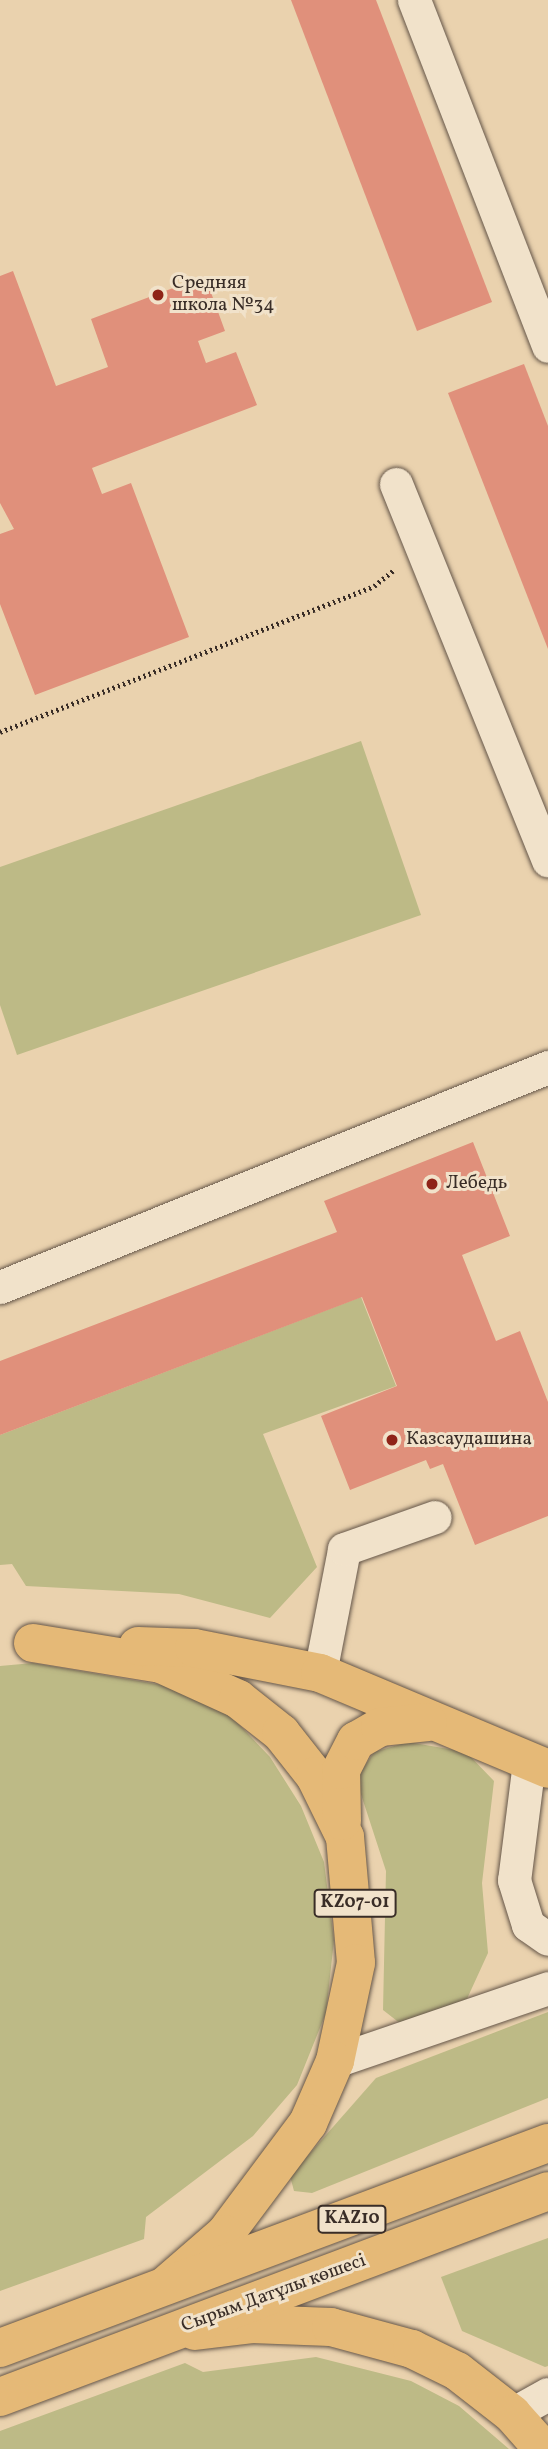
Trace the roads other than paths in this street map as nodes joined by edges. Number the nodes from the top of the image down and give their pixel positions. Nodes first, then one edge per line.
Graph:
1 (414, 0) edge
2 (548, 346) edge
3 (396, 485) dead end
4 (548, 861) edge
5 (548, 1067) edge
6 (0, 1287) edge
7 (435, 1517) dead end
8 (17, 1644) edge
9 (320, 1673) junction
10 (430, 1722) junction
11 (539, 1765) edge
12 (345, 1837) junction
13 (548, 1939) edge
14 (548, 1988) edge
15 (335, 2061) junction
16 (548, 2143) edge
17 (548, 2192) edge
18 (155, 2294) junction
19 (168, 2333) junction
20 (0, 2348) edge
21 (548, 2394) edge
22 (0, 2397) edge
23 (512, 2414) junction
24 (543, 2449) edge

1 - 2 lane
3 - 4 lane
5 - 6 lane
7 - 9 lane
8 - 9 main road, KZ07-01
8 - 12 main road, KZ07-01
9 - 10 main road, KZ07-01
10 - 11 main road, KZ07-01
10 - 12 main road
11 - 13 lane
12 - 15 main road, KZ07-01
14 - 15 lane
15 - 18 main road, KZ07-01
16 - 18 main road, KAZ10
17 - 19 main road, Сырым Датұлы көшесі / KAZ10
18 - 20 main road, KAZ10
19 - 22 main road, Сырым Датұлы көшесі / KAZ10
19 - 23 main road
21 - 23 lane
23 - 24 main road

